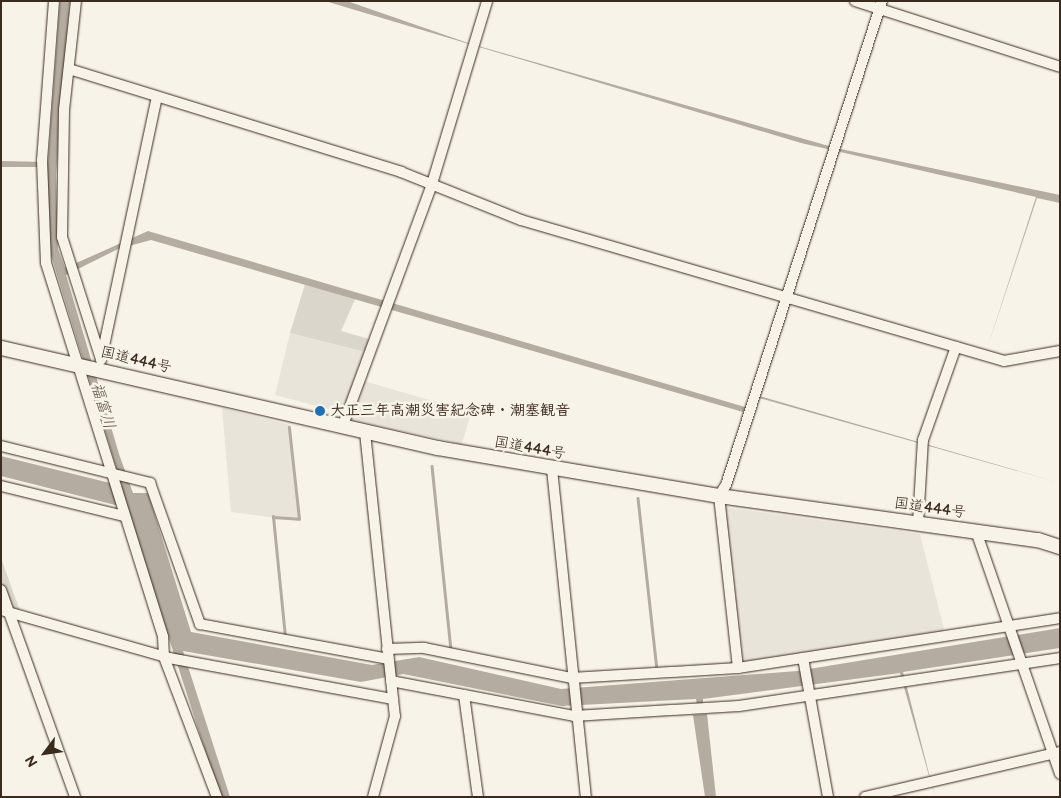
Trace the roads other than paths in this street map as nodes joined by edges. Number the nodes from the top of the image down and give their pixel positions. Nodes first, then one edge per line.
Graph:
1 (54, 1) edge
2 (76, 1) edge
3 (487, 1) edge
4 (855, 1) edge
5 (880, 5) edge
6 (1060, 68) edge
7 (69, 69) junction
8 (157, 97) junction
9 (431, 187) junction
10 (786, 298) junction
11 (956, 347) junction
12 (1, 348) edge
13 (1060, 350) edge
14 (79, 364) junction
15 (100, 364) junction
16 (343, 425) junction
17 (365, 432) junction
18 (1, 446) edge
19 (552, 469) junction
20 (112, 476) junction
21 (1, 486) edge
22 (719, 496) junction
23 (123, 512) junction
24 (918, 523) junction
25 (976, 531) junction
26 (1060, 547) edge
27 (1, 590) edge
28 (5, 610) edge
29 (1060, 618) edge
30 (1010, 629) junction
31 (387, 654) junction
32 (166, 658) junction
33 (1060, 658) edge
34 (1020, 660) junction
35 (803, 663) junction
36 (738, 668) junction
37 (390, 680) junction
38 (572, 682) junction
39 (808, 691) junction
40 (464, 695) junction
41 (393, 699) junction
42 (574, 711) junction
43 (1056, 753) edge
44 (1060, 774) edge
45 (75, 797) edge
46 (217, 797) edge
47 (373, 797) edge
48 (478, 797) edge
49 (586, 797) edge
50 (828, 797) edge
51 (866, 797) edge

1 - 14 street
2 - 7 street
3 - 9 street
4 - 5 street
5 - 6 street
5 - 10 street
7 - 8 street
7 - 15 street
8 - 9 street
8 - 15 street
9 - 10 street
9 - 16 street
10 - 11 street
10 - 22 street
11 - 13 street
11 - 24 street
12 - 14 highway, 国道444号
14 - 15 highway, 国道444号
14 - 20 street
15 - 16 highway, 国道444号
16 - 17 highway, 国道444号
17 - 19 highway, 国道444号
17 - 31 street
18 - 20 street
19 - 22 highway, 国道444号
19 - 38 street
20 - 23 street
20 - 31 street
21 - 23 street
22 - 24 highway, 国道444号
22 - 36 street
23 - 32 street
24 - 25 highway, 国道444号
25 - 26 highway, 国道444号
25 - 30 street
27 - 28 street
28 - 32 street
28 - 45 street
29 - 30 street
30 - 34 street
30 - 35 street
31 - 37 street
31 - 38 street
32 - 41 street
32 - 46 street
33 - 34 street
34 - 39 street
34 - 43 street
35 - 36 street
35 - 39 street
36 - 38 street
37 - 40 street
37 - 41 street
38 - 42 street
39 - 42 street
39 - 50 street
40 - 42 street
40 - 48 street
41 - 47 street
42 - 49 street
43 - 44 street
43 - 51 street

